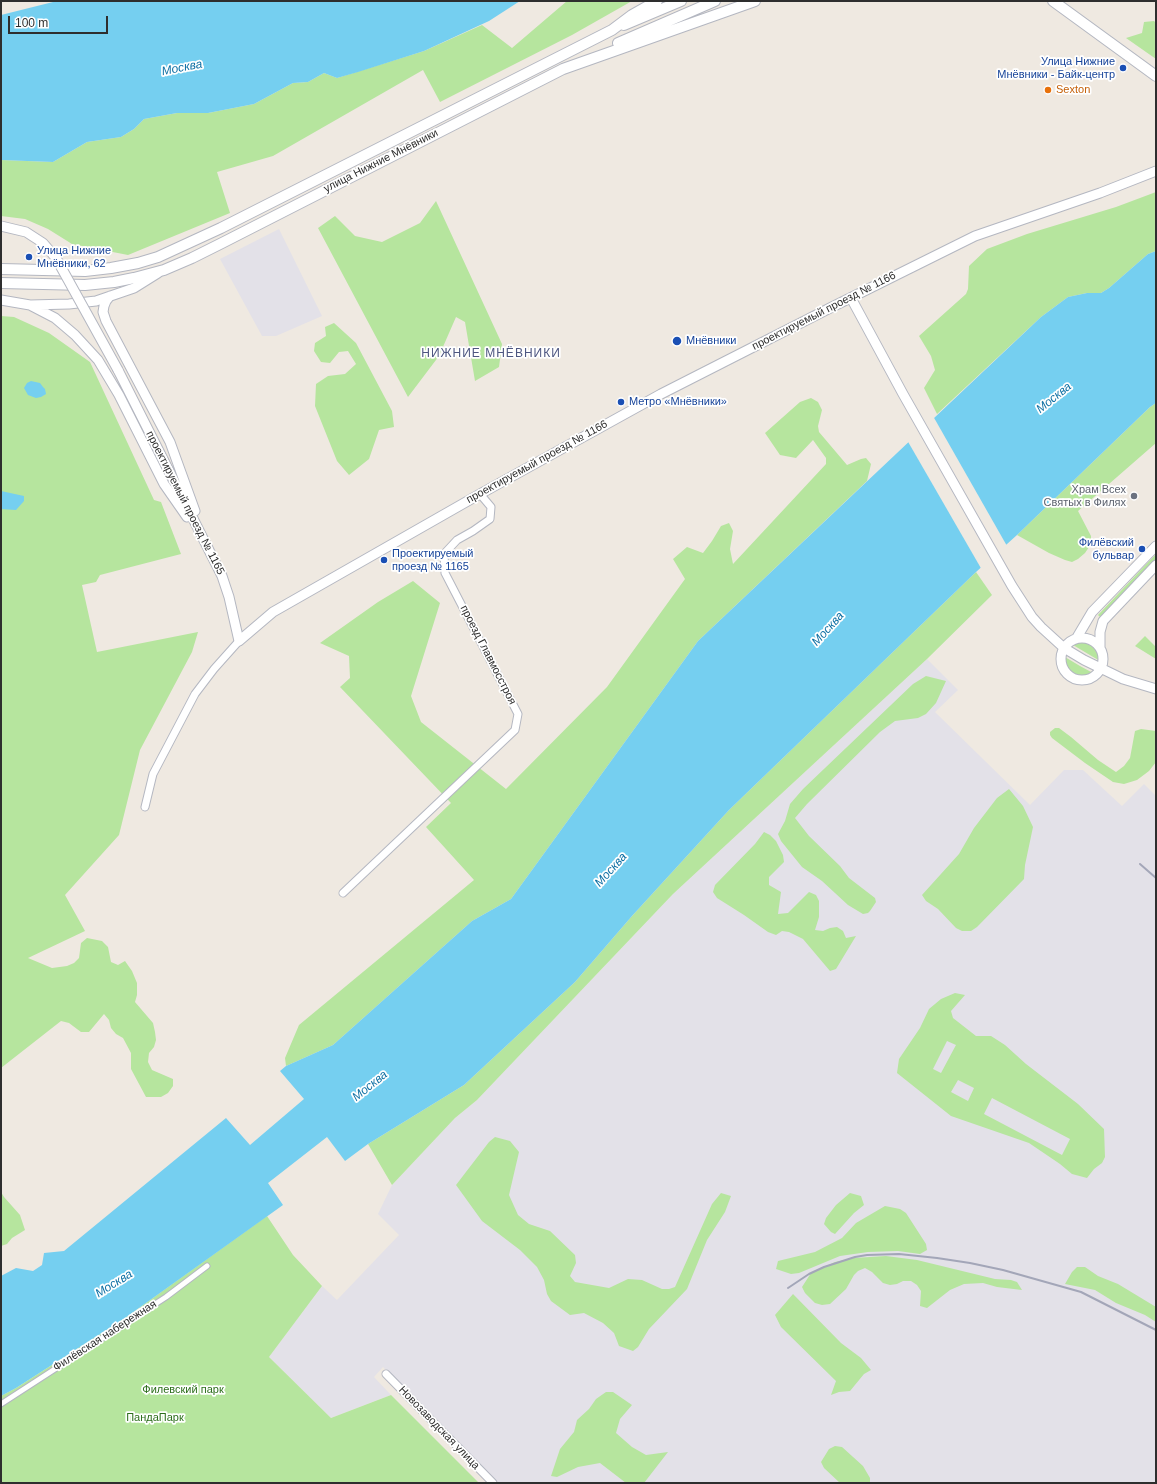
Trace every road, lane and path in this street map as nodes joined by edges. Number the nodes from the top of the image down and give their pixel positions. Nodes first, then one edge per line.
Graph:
1 (657, 1) edge
2 (681, 1) edge
3 (715, 1) edge
4 (755, 1) edge
5 (1048, 1) edge
6 (1053, 1) edge
7 (1062, 9) junction
8 (612, 30) junction
9 (577, 64) junction
10 (1156, 76) edge
11 (389, 142) junction
12 (395, 154) junction
13 (1156, 171) edge
14 (1, 226) edge
15 (1, 269) edge
16 (164, 270) junction
17 (1, 283) edge
18 (110, 296) junction
19 (851, 298) junction
20 (1, 300) edge
21 (30, 305) junction
22 (480, 494) junction
23 (205, 542) junction
24 (1156, 546) edge
25 (1156, 566) edge
26 (1076, 639) junction
27 (239, 641) junction
28 (1064, 648) junction
29 (1100, 648) junction
30 (1101, 669) junction
31 (1156, 689) edge
32 (145, 807) dead end
33 (343, 893) dead end
34 (207, 1266) dead end
35 (386, 1374) dead end
36 (1, 1404) edge
37 (492, 1483) edge

1 - 8 main road, улица Нижние Мнёвники
2 - 8 main road
3 - 9 main road
4 - 9 main road, улица Нижние Мнёвники
5 - 7 main road
6 - 7 main road
7 - 10 main road
8 - 11 main road, улица Нижние Мнёвники
9 - 12 main road, улица Нижние Мнёвники
11 - 12 street
11 - 15 main road, улица Нижние Мнёвники
12 - 16 main road, улица Нижние Мнёвники
13 - 19 street, проектируемый проезд № 1166
14 - 23 street, проектируемый проезд № 1165, bridge
16 - 17 main road, улица Нижние Мнёвники
16 - 18 street
18 - 21 street
18 - 23 street
19 - 22 street, проектируемый проезд № 1166
19 - 28 street
20 - 21 street
21 - 23 street
22 - 27 street, проектируемый проезд № 1166
22 - 33 street, проезд Главмосстроя
23 - 27 street, проектируемый проезд № 1165
24 - 26 street
25 - 29 street
26 - 28 street
26 - 29 street
27 - 32 street
28 - 30 street
28 - 30 street
29 - 30 street
30 - 31 street
34 - 36 street, Филёвская набережная
35 - 37 street, Новозаводская улица

